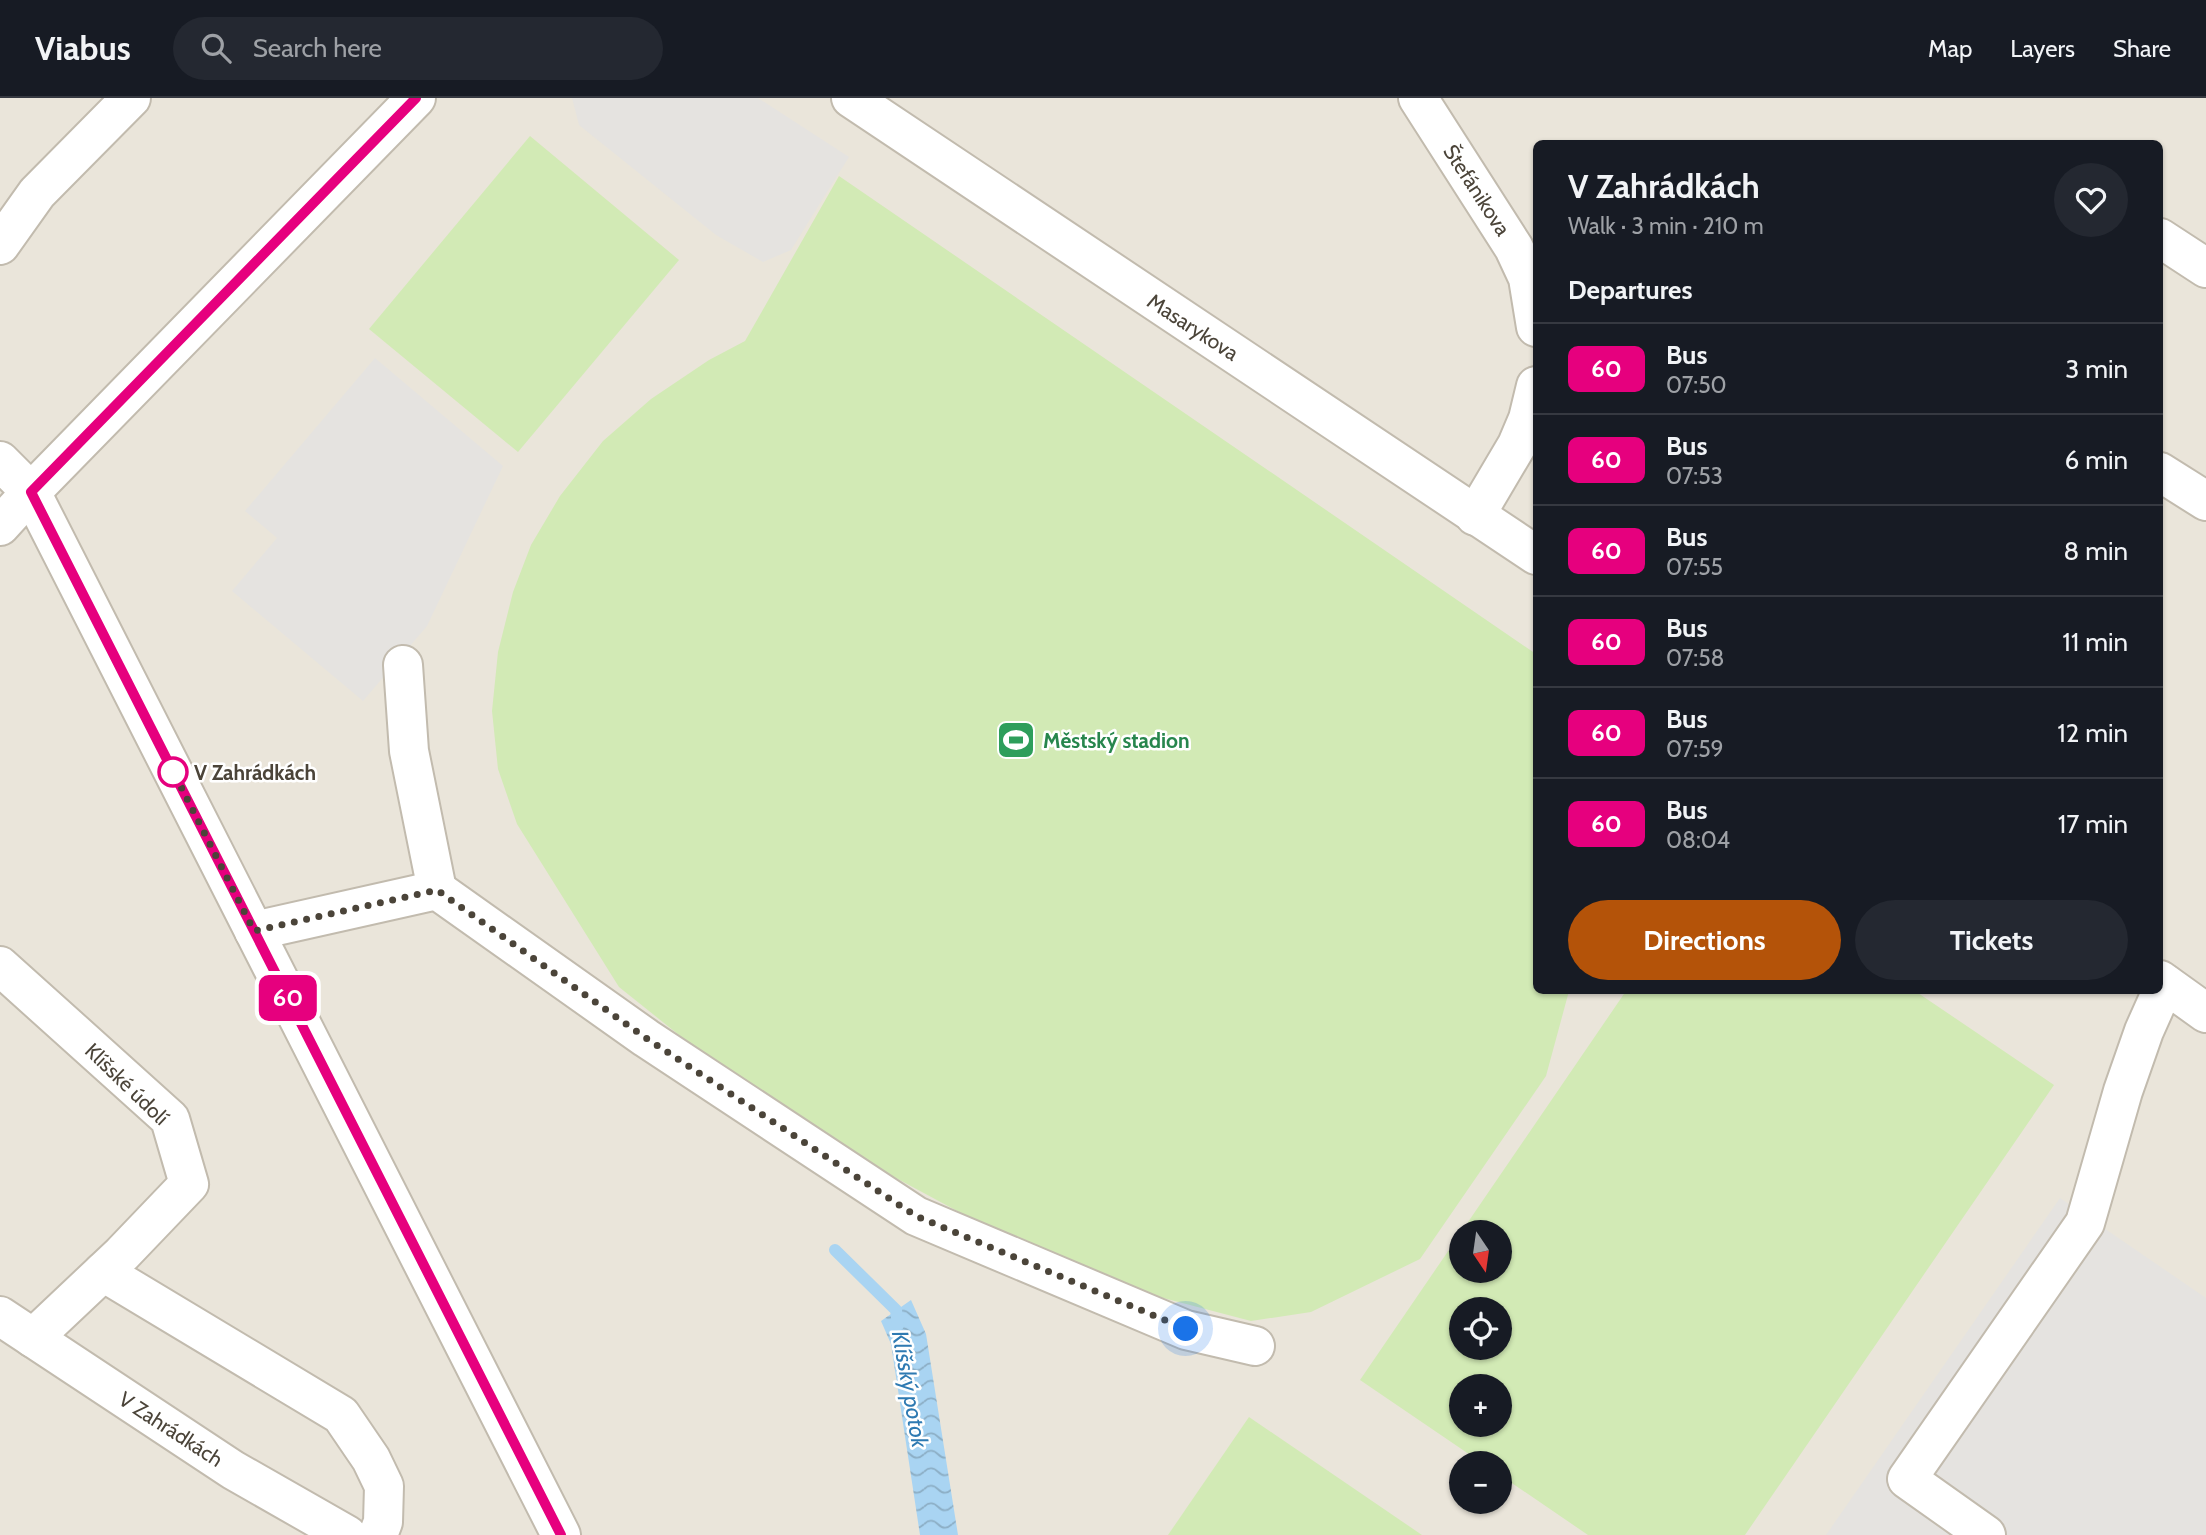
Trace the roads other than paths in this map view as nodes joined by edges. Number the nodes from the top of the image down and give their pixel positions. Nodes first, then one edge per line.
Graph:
1 (131, 98) edge
2 (416, 98) edge
3 (851, 98) edge
4 (1418, 98) edge
5 (2163, 240) edge
6 (0, 245) edge
7 (2206, 268) edge
8 (1533, 309) edge
9 (1533, 398) edge
10 (0, 461) edge
11 (2163, 474) edge
12 (31, 492) junction
13 (2206, 501) edge
14 (1475, 516) junction
15 (0, 526) edge
16 (1533, 553) edge
17 (403, 665) dead end
18 (437, 890) junction
19 (254, 931) junction
20 (0, 966) edge
21 (2163, 983) edge
22 (2158, 994) edge
23 (2206, 1013) edge
24 (103, 1272) junction
25 (0, 1316) edge
26 (33, 1338) junction
27 (1255, 1346) dead end
28 (347, 1535) edge
29 (378, 1535) edge
30 (561, 1535) edge
31 (1986, 1535) edge

1 - 6 street
2 - 12 street
3 - 14 street, Masarykova
4 - 8 street, Štefánikova
5 - 7 street
9 - 14 street
10 - 12 street
11 - 13 street
12 - 15 street
12 - 19 street
14 - 16 street, Masarykova
17 - 18 street
18 - 19 street
18 - 27 street
19 - 30 street
20 - 24 street, Klíšské údolí
21 - 23 street
22 - 31 street
24 - 26 street, Klíšské údolí
24 - 29 street
25 - 26 street, V Zahrádkách
26 - 28 street, V Zahrádkách

